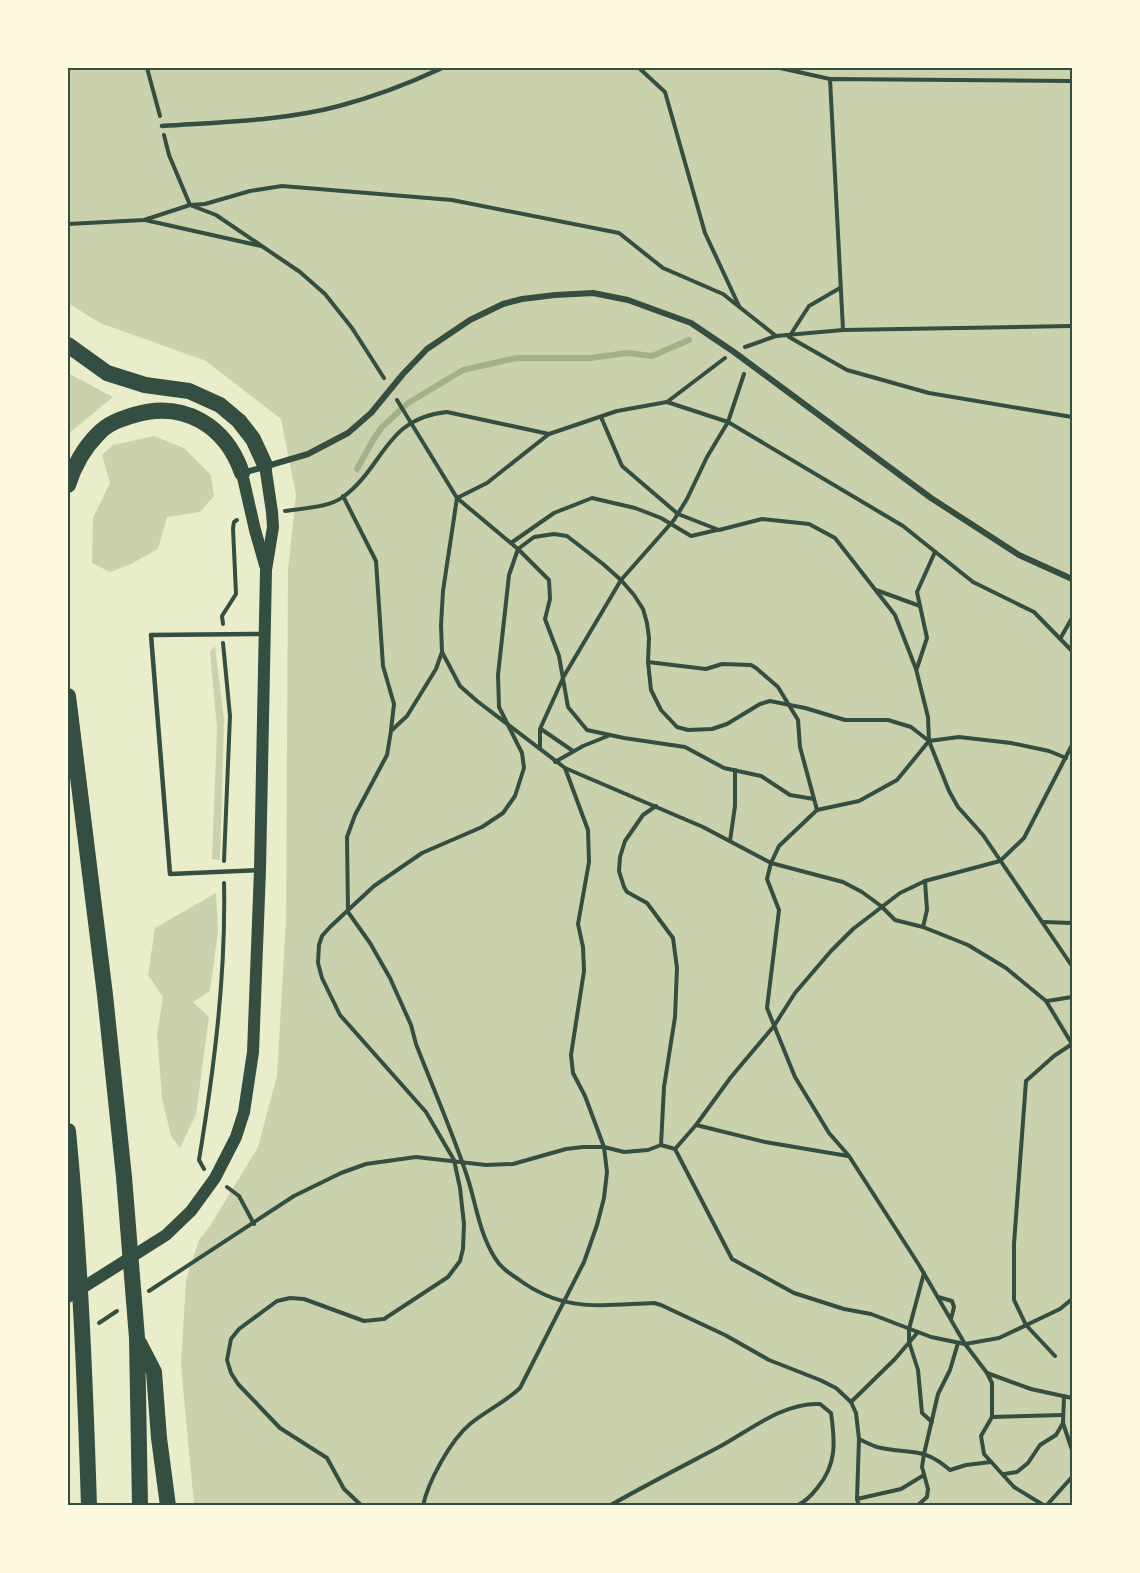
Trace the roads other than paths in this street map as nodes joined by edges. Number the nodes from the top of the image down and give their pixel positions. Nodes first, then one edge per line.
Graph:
1 (442, 68) edge
2 (162, 126) dead end
3 (68, 345) edge
4 (265, 465) junction
5 (243, 473) junction
6 (68, 485) edge
7 (266, 570) junction
8 (1072, 579) edge
9 (266, 634) junction
10 (68, 696) edge
11 (260, 870) junction
12 (68, 1131) edge
13 (75, 1212) junction
14 (68, 1288) edge
15 (68, 1297) edge
16 (137, 1338) junction
17 (89, 1506) edge
18 (140, 1506) edge
19 (168, 1506) edge

1 - 2 lane
3 - 4 highway
4 - 5 street
4 - 7 main road
4 - 8 street
5 - 6 highway
5 - 7 main road
7 - 9 main road
9 - 11 main road
9 - 11 lane
10 - 16 highway
11 - 15 main road
12 - 13 highway
13 - 14 highway
13 - 17 highway
16 - 18 highway
16 - 19 highway

